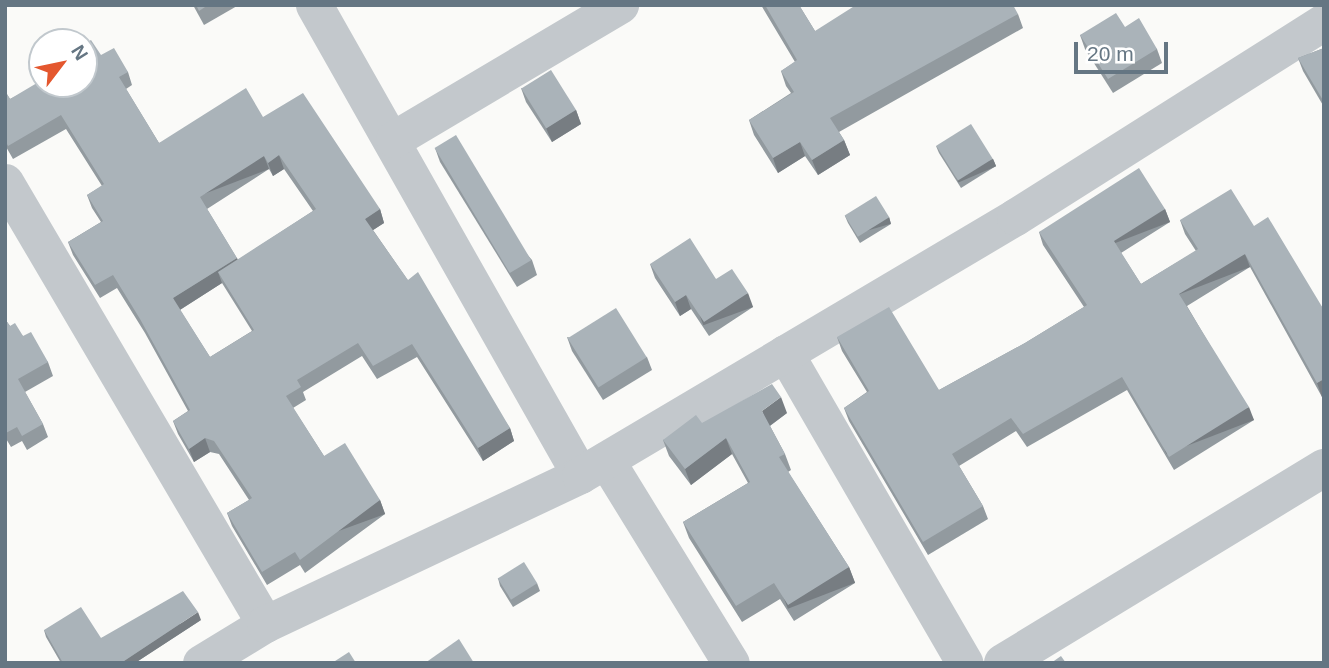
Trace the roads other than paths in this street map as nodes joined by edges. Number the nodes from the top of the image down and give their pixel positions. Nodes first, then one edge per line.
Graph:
1 (314, 5) edge
2 (620, 5) edge
3 (1324, 22) edge
4 (394, 139) junction
5 (5, 182) edge
6 (785, 352) junction
7 (593, 468) junction
8 (1324, 468) edge
9 (265, 624) junction
10 (201, 663) edge
11 (731, 663) edge
12 (965, 663) edge
13 (1003, 663) edge

1 - 4 street
2 - 4 street
3 - 6 street
4 - 7 street
5 - 9 street
6 - 7 street
6 - 12 street
7 - 9 street
7 - 11 street
8 - 13 street
9 - 10 street

